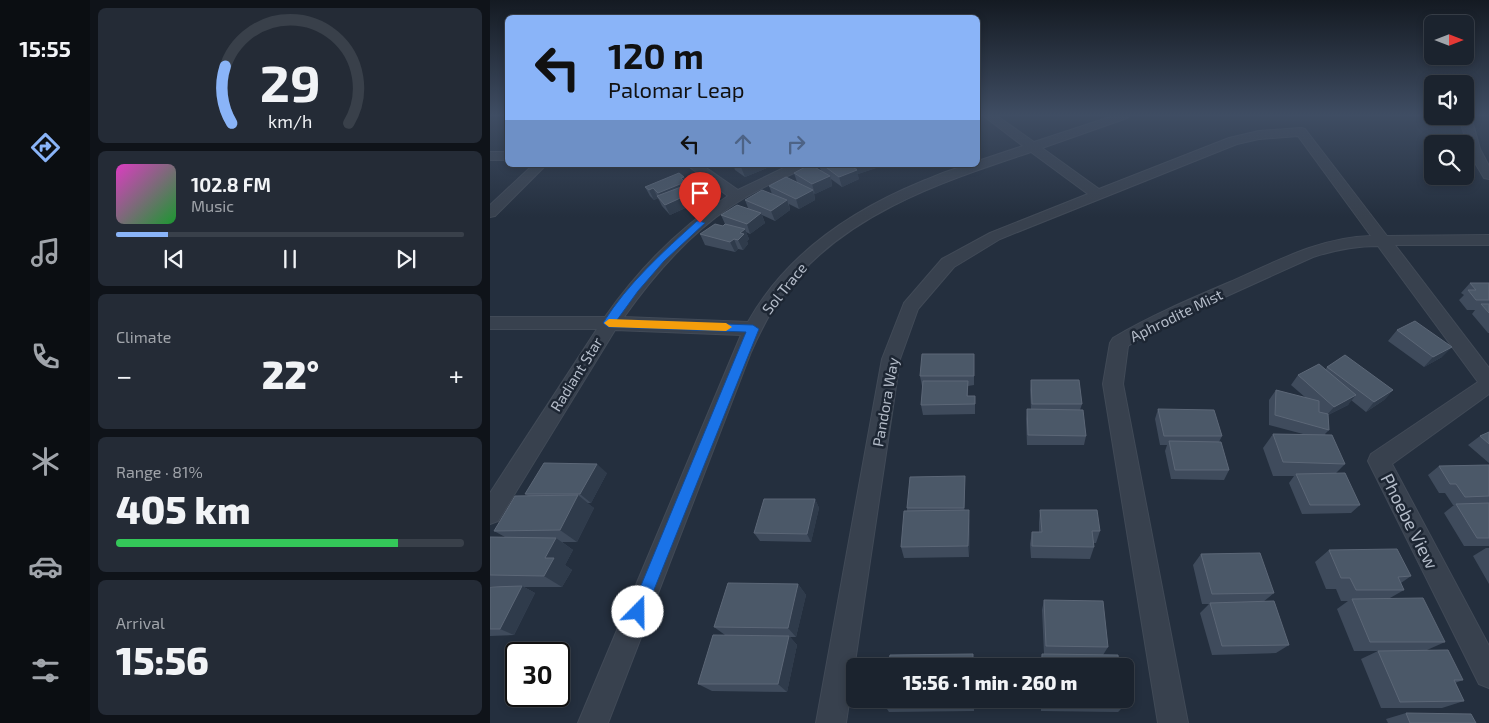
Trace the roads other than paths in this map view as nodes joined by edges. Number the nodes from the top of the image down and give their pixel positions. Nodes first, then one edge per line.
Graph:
1 (1025, 150) edge
2 (1037, 150) edge
3 (1211, 150) edge
4 (1314, 150) edge
5 (1475, 152) joint
6 (1489, 154) edge
7 (490, 156) edge
8 (505, 156) edge
9 (980, 165) edge
10 (538, 167) edge
11 (695, 167) edge
12 (796, 167) edge
13 (974, 167) edge
14 (1489, 175) edge
15 (1098, 195) junction
16 (737, 196) junction
17 (490, 213) edge
18 (1382, 240) junction
19 (1489, 240) edge
20 (490, 323) edge
21 (608, 323) junction
22 (753, 329) junction
23 (1489, 383) edge
24 (490, 513) edge
25 (1489, 674) edge
26 (593, 723) edge
27 (831, 723) edge
28 (1173, 723) edge

1 - 9 street, Sol Trace
2 - 15 street
3 - 15 street, Pandora Way
4 - 18 street, Phoebe View
5 - 6 street
5 - 14 street
7 - 8 street
10 - 17 street
11 - 16 street
12 - 16 street, Radiant Star
13 - 22 street, Sol Trace
15 - 27 street, Pandora Way
16 - 21 street, Radiant Star
18 - 19 street, Aphrodite Mist
18 - 23 street, Phoebe View
18 - 28 street, Aphrodite Mist
20 - 21 street
21 - 22 street
21 - 24 street, Radiant Star
22 - 26 street, Sol Trace
23 - 25 street, Phoebe View

